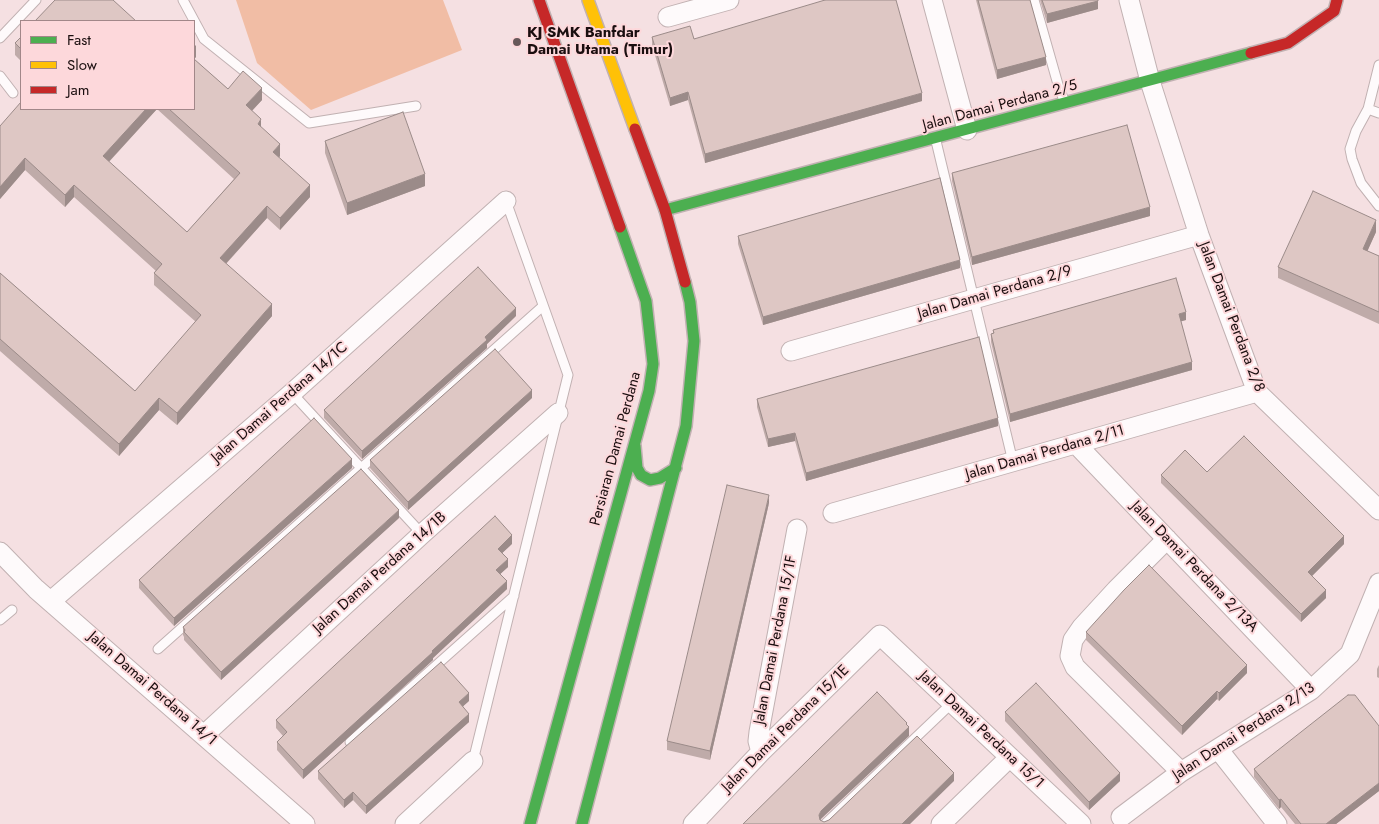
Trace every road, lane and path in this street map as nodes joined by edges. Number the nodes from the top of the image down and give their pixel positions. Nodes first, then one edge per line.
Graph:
1 (36, 0) edge
2 (183, 0) edge
3 (539, 0) edge
4 (588, 0) edge
5 (729, 0) edge
6 (932, 0) edge
7 (1034, 0) edge
8 (1129, 0) edge
9 (1335, 6) edge
10 (668, 16) dead end
11 (194, 20) edge
12 (195, 22) edge
13 (0, 38) edge
14 (1379, 65) edge
15 (0, 76) edge
16 (1150, 82) junction
17 (12, 93) dead end
18 (1066, 104) junction
19 (416, 106) dead end
20 (1368, 108) junction
21 (1379, 113) edge
22 (967, 130) junction
23 (935, 139) junction
24 (506, 201) joint
25 (1379, 206) edge
26 (664, 210) junction
27 (1199, 235) junction
28 (974, 299) junction
29 (543, 306) junction
30 (791, 351) dead end
31 (1257, 392) junction
32 (292, 393) junction
33 (558, 413) junction
34 (1076, 444) junction
35 (635, 446) junction
36 (1013, 462) junction
37 (361, 468) junction
38 (676, 468) junction
39 (1379, 510) edge
40 (833, 513) dead end
41 (797, 528) dead end
42 (422, 534) junction
43 (1167, 539) junction
44 (0, 552) edge
45 (1379, 583) edge
46 (514, 595) junction
47 (51, 601) junction
48 (12, 610) dead end
49 (0, 620) edge
50 (880, 635) joint
51 (158, 650) dead end
52 (1311, 690) junction
53 (952, 703) junction
54 (204, 735) junction
55 (345, 747) edge
56 (1218, 749) junction
57 (761, 752) junction
58 (1010, 757) junction
59 (473, 761) joint
60 (1181, 772) junction
61 (1121, 817) dead end
62 (305, 824) edge
63 (405, 824) edge
64 (530, 824) edge
65 (582, 824) edge
66 (693, 824) edge
67 (825, 824) edge
68 (941, 824) edge
69 (1081, 824) edge
70 (1277, 824) edge

1 - 13 lane
2 - 11 lane
3 - 35 main road, Persiaran Damai Perdana
4 - 26 main road
5 - 10 street
6 - 22 street
7 - 18 lane
8 - 16 street, Jalan Damai Perdana 2/8
9 - 16 main road, Jalan Damai Perdana 2/5
12 - 19 lane
14 - 20 lane
15 - 17 lane
16 - 18 main road, Jalan Damai Perdana 2/5
16 - 27 street, Jalan Damai Perdana 2/8
18 - 22 main road, Jalan Damai Perdana 2/5
20 - 21 lane
20 - 25 lane
22 - 23 main road, Jalan Damai Perdana 2/5
23 - 26 main road, Jalan Damai Perdana 2/5
23 - 28 lane
24 - 29 lane
24 - 32 street, Jalan Damai Perdana 14/1C
26 - 38 main road
27 - 28 street, Jalan Damai Perdana 2/9
27 - 31 street, Jalan Damai Perdana 2/8
28 - 30 street, Jalan Damai Perdana 2/9
28 - 36 lane
29 - 33 lane
29 - 37 lane
31 - 34 street, Jalan Damai Perdana 2/11
31 - 39 street, Jalan Damai Perdana 2/8
32 - 37 lane
32 - 47 street, Jalan Damai Perdana 14/1C
33 - 42 street, Jalan Damai Perdana 14/1B
33 - 46 lane
34 - 36 street, Jalan Damai Perdana 2/11
34 - 43 street, Jalan Damai Perdana 2/13A
35 - 38 main road
35 - 64 main road, Persiaran Damai Perdana
36 - 40 street, Jalan Damai Perdana 2/11
37 - 42 lane
37 - 51 lane
38 - 65 main road
41 - 57 street, Jalan Damai Perdana 15/1F
42 - 54 street, Jalan Damai Perdana 14/1B
43 - 52 street, Jalan Damai Perdana 2/13A
43 - 60 street
44 - 47 street, Jalan Damai Perdana 14/1
45 - 52 street, Jalan Damai Perdana 2/13
46 - 55 lane
46 - 59 lane
47 - 54 street, Jalan Damai Perdana 14/1
48 - 49 lane
50 - 53 street, Jalan Damai Perdana 15/1
50 - 57 street, Jalan Damai Perdana 15/1E
52 - 56 street, Jalan Damai Perdana 2/13
53 - 58 street, Jalan Damai Perdana 15/1
53 - 67 lane
54 - 62 street, Jalan Damai Perdana 14/1
56 - 60 street, Jalan Damai Perdana 2/13
56 - 70 street
57 - 66 street, Jalan Damai Perdana 15/1E
58 - 68 street
58 - 69 street, Jalan Damai Perdana 15/1
59 - 63 street
60 - 61 street, Jalan Damai Perdana 2/13

